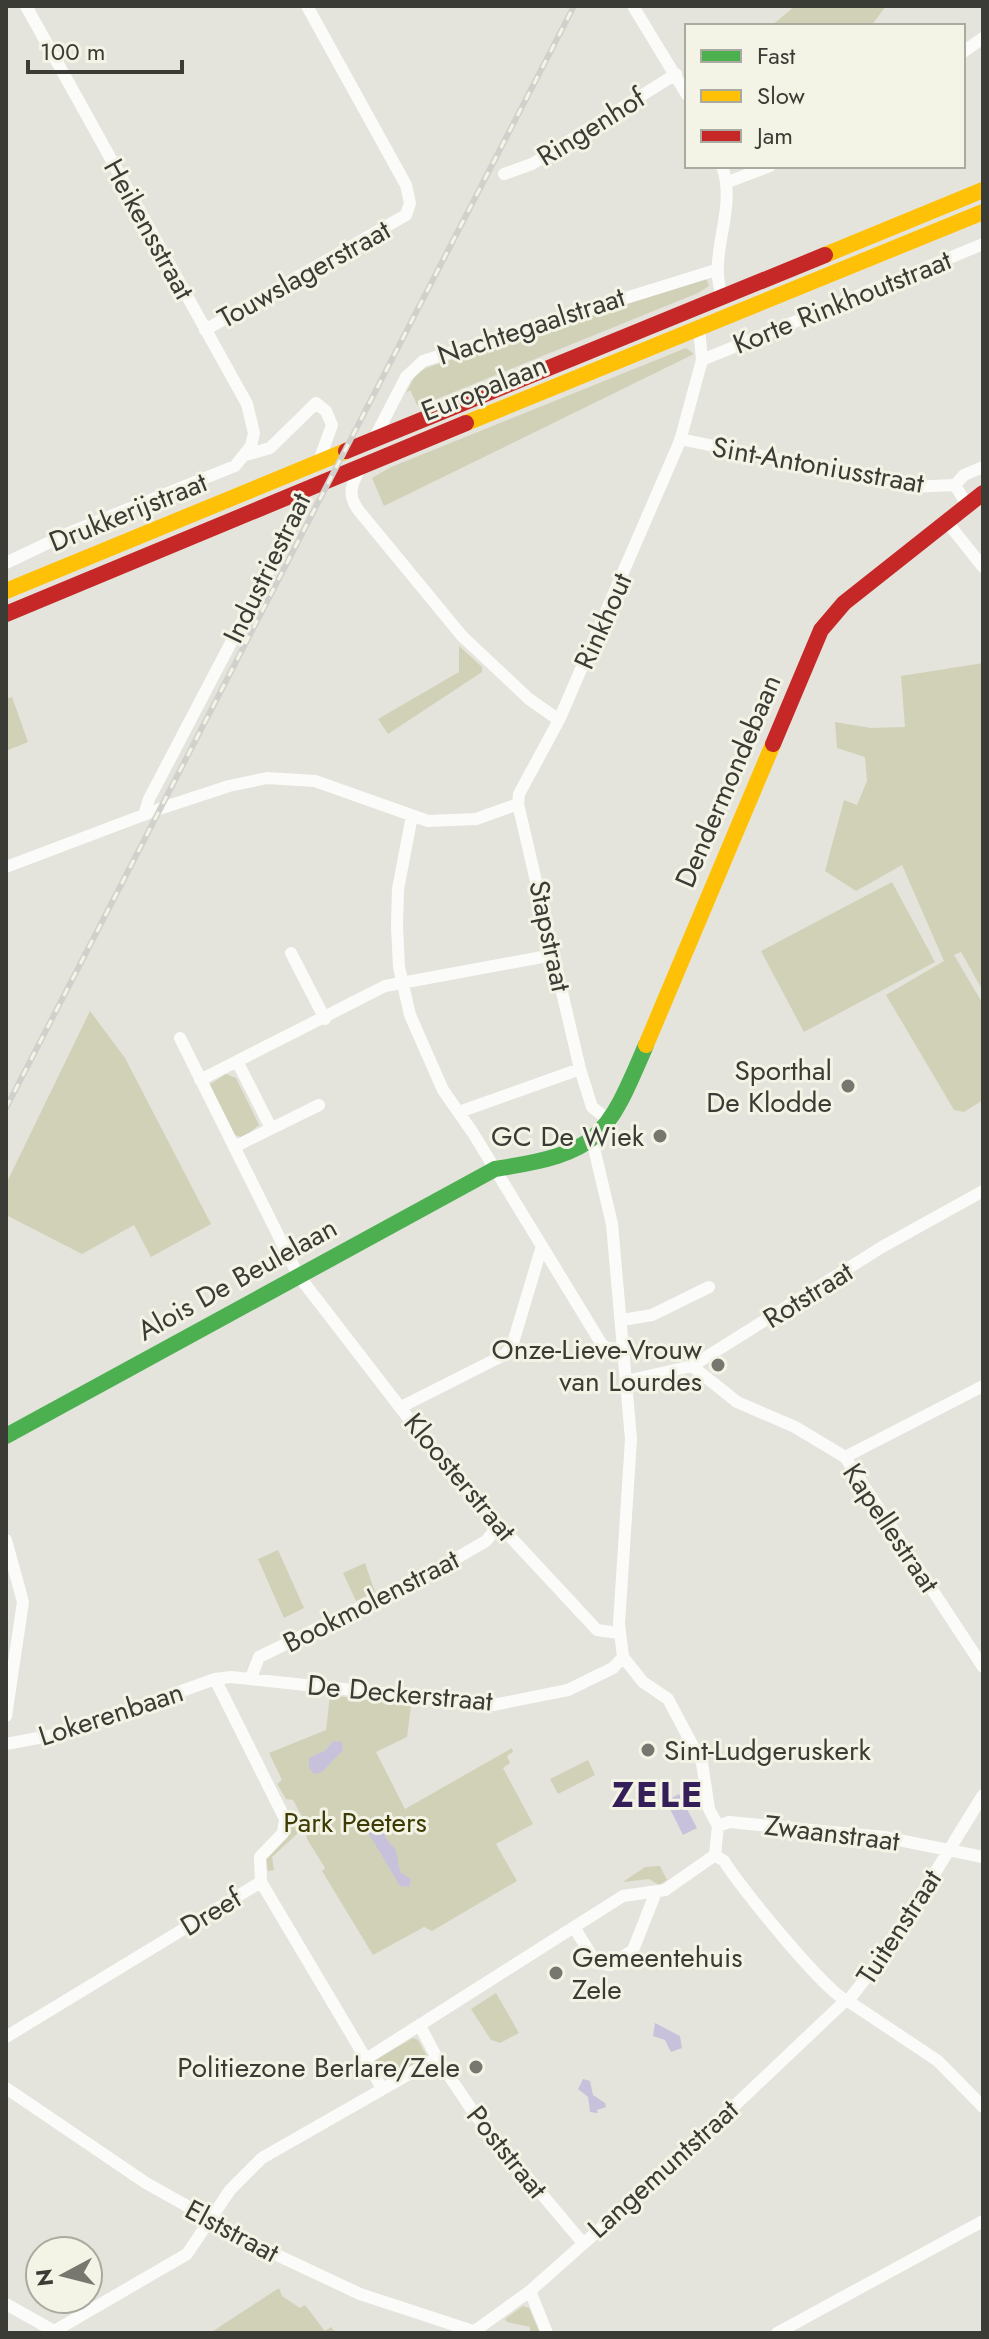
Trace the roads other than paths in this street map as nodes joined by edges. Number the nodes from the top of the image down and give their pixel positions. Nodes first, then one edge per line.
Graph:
1 (26, 6) edge
2 (307, 6) edge
3 (633, 6) edge
4 (983, 38) edge
5 (965, 51) edge
6 (676, 74) junction
7 (685, 91) edge
8 (723, 168) edge
9 (765, 168) edge
10 (504, 174) dead end
11 (728, 182) junction
12 (983, 190) edge
13 (983, 212) edge
14 (983, 244) edge
15 (716, 270) junction
16 (722, 296) junction
17 (699, 328) junction
18 (205, 330) junction
19 (702, 360) junction
20 (680, 439) junction
21 (246, 455) junction
22 (983, 467) edge
23 (955, 485) junction
24 (983, 493) edge
25 (967, 505) junction
26 (947, 522) junction
27 (6, 563) edge
28 (983, 567) edge
29 (6, 591) edge
30 (6, 614) edge
31 (559, 720) junction
32 (518, 804) junction
33 (144, 815) junction
34 (412, 816) junction
35 (6, 867) edge
36 (291, 953) dead end
37 (553, 955) junction
38 (401, 984) junction
39 (325, 1019) junction
40 (180, 1038) dead end
41 (237, 1061) junction
42 (580, 1069) junction
43 (200, 1080) junction
44 (319, 1105) dead end
45 (459, 1112) junction
46 (611, 1122) junction
47 (271, 1128) junction
48 (593, 1144) junction
49 (234, 1147) junction
50 (495, 1169) junction
51 (983, 1191) edge
52 (542, 1246) junction
53 (298, 1275) junction
54 (709, 1287) dead end
55 (622, 1320) junction
56 (623, 1349) junction
57 (692, 1366) junction
58 (626, 1381) junction
59 (983, 1386) edge
60 (401, 1407) junction
61 (6, 1436) edge
62 (845, 1457) junction
63 (498, 1526) junction
64 (6, 1540) edge
65 (619, 1633) junction
66 (623, 1657) junction
67 (983, 1667) edge
68 (251, 1678) junction
69 (215, 1679) junction
70 (6, 1716) edge
71 (6, 1744) edge
72 (983, 1795) edge
73 (718, 1826) junction
74 (947, 1852) junction
75 (715, 1855) junction
76 (983, 1857) edge
77 (261, 1882) junction
78 (656, 1892) junction
79 (574, 1927) junction
80 (846, 2001) junction
81 (420, 2026) junction
82 (6, 2037) edge
83 (437, 2058) junction
84 (366, 2059) junction
85 (381, 2087) junction
86 (6, 2088) edge
87 (983, 2107) edge
88 (208, 2220) junction
89 (983, 2221) edge
90 (582, 2242) junction
91 (530, 2291) junction
92 (6, 2304) edge
93 (53, 2332) edge
94 (477, 2332) edge
95 (547, 2333) edge
96 (777, 2333) edge

1 - 18 street, Heikensstraat
2 - 18 street, Touwslagerstraat
3 - 6 street
4 - 5 street
6 - 7 street
6 - 10 street, Ringenhof
8 - 11 street
9 - 11 street
11 - 15 street
12 - 16 main road, Europalaan
13 - 17 main road, Europalaan
14 - 19 street, Korte Rinkhoutstraat
15 - 16 street
15 - 31 street, Nachtegaalstraat
16 - 29 main road, Europalaan
17 - 19 street, Rinkhout
17 - 30 main road, Europalaan
18 - 21 street, Heikensstraat
19 - 20 street, Rinkhout
20 - 23 street, Sint-Antoniusstraat
20 - 31 street, Rinkhout
21 - 27 street, Drukkerijstraat
21 - 33 street, Industriestraat
22 - 23 street, Sint-Antoniusstraat
23 - 25 street, Sint-Antoniusstraat
24 - 25 main road, Dendermondebaan
25 - 26 main road, Dendermondebaan
26 - 28 street
26 - 46 main road, Dendermondebaan
31 - 32 street, Rinkhout
32 - 34 street
32 - 37 street, Stapstraat
33 - 34 street
33 - 35 street
34 - 38 street
36 - 39 street
37 - 38 street
37 - 42 street, Stapstraat
38 - 39 street
38 - 45 street
39 - 41 street
40 - 43 street
41 - 43 street
41 - 47 street
42 - 45 street
42 - 46 street, Stapstraat
43 - 49 street
44 - 47 street
45 - 50 street
46 - 48 main road, Dendermondebaan
47 - 49 street
48 - 50 main road, Alois De Beulelaan
48 - 55 street
49 - 53 street
50 - 52 street
50 - 53 main road, Alois De Beulelaan
51 - 57 street, Rotstraat
52 - 56 street
52 - 60 street, Kloosterstraat
53 - 60 street
53 - 61 main road, Alois De Beulelaan
54 - 55 street
55 - 56 street
56 - 58 street
57 - 58 street, Rotstraat
57 - 62 street, Kapellestraat
58 - 65 street
59 - 62 street
60 - 63 street, Kloosterstraat
62 - 67 street, Kapellestraat
63 - 65 street, Kloosterstraat
63 - 68 street, Bookmolenstraat
64 - 70 street
65 - 66 street
66 - 68 street, De Deckerstraat
66 - 73 street
68 - 69 street, De Deckerstraat
69 - 71 street, Lokerenbaan
69 - 77 street, Dreef
72 - 74 street, Tuitenstraat
73 - 74 street, Zwaanstraat
73 - 75 street
74 - 76 street, Zwaanstraat
74 - 80 street, Tuitenstraat
75 - 78 street
75 - 80 street
77 - 82 street, Dreef
77 - 84 street
78 - 79 street
78 - 79 street
79 - 81 street
80 - 87 street
80 - 90 street, Langemuntstraat
81 - 83 street, Poststraat
81 - 84 street
83 - 85 street
83 - 90 street, Poststraat
84 - 85 street
85 - 88 street
86 - 88 street, Elststraat
88 - 93 street
88 - 94 street, Elststraat
89 - 96 street
90 - 91 street, Langemuntstraat
91 - 94 street, Langemuntstraat
91 - 95 street
92 - 93 street

